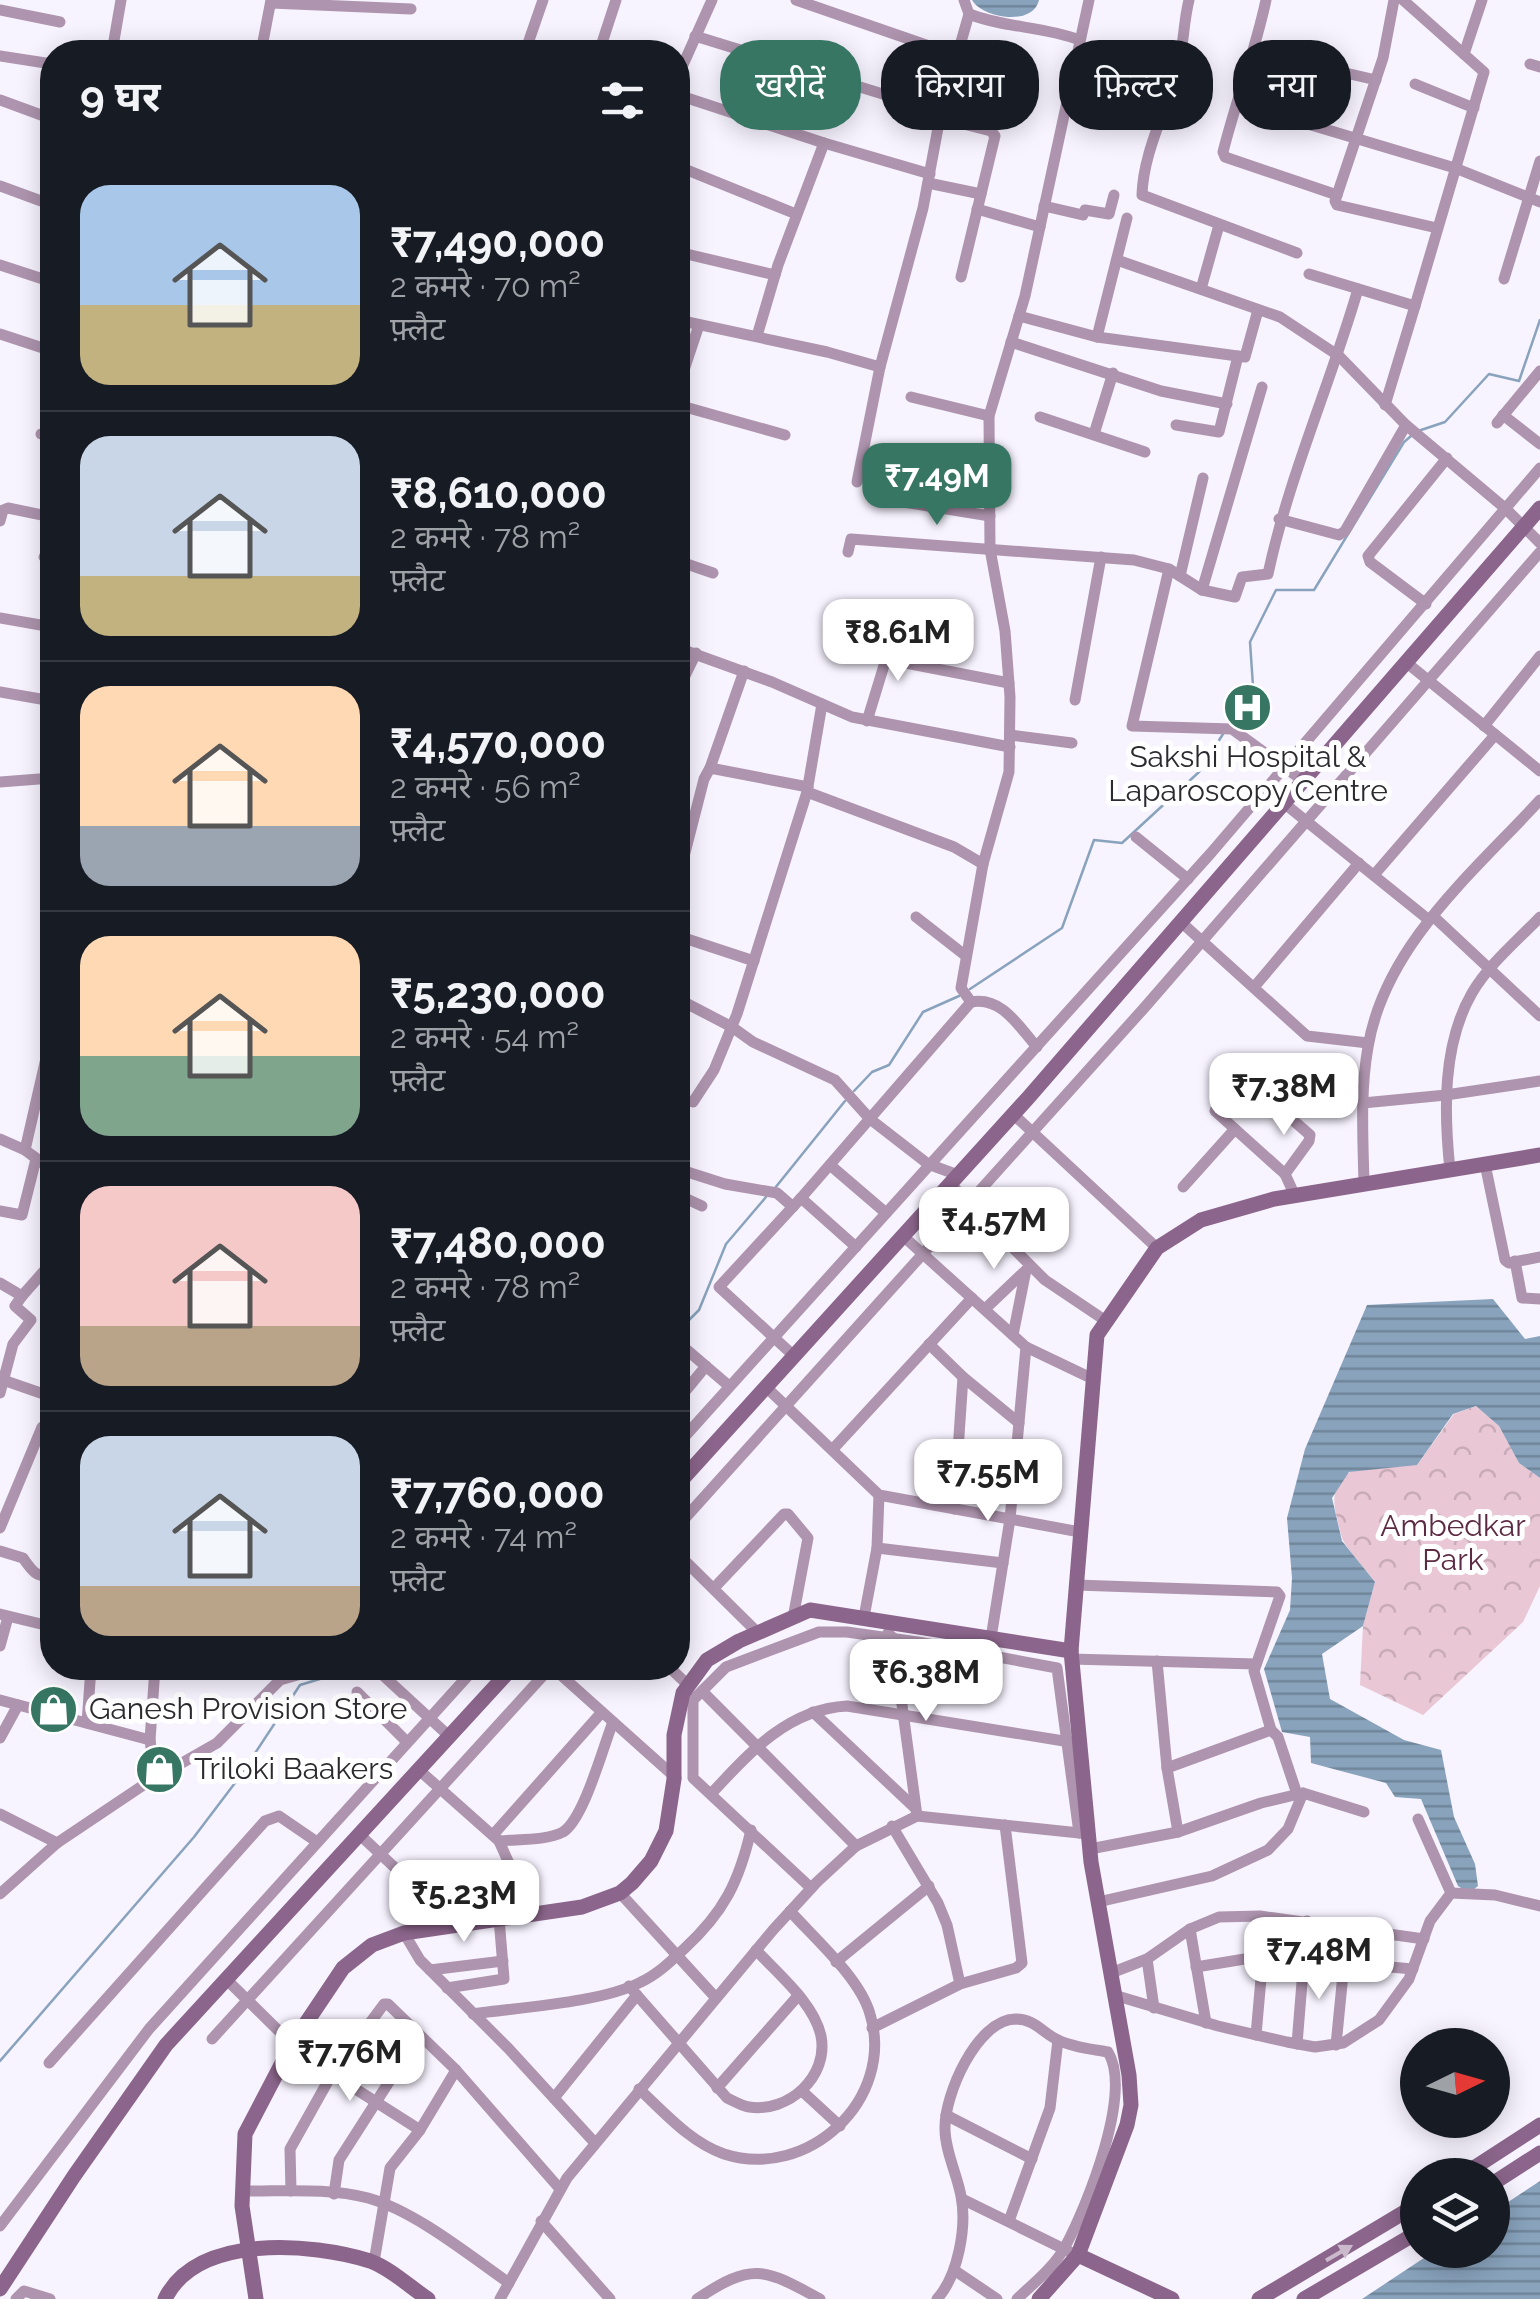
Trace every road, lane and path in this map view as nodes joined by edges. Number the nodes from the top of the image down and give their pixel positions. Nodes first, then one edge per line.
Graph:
1 (121, 0) edge
2 (543, 0) edge
3 (616, 0) edge
4 (712, 0) edge
5 (796, 0) edge
6 (964, 0) edge
7 (1089, 0) edge
8 (1188, 0) edge
9 (1266, 0) edge
10 (1394, 0) edge
11 (1403, 0) edge
12 (1482, 0) edge
13 (271, 2) edge
14 (411, 9) dead end
15 (0, 10) edge
16 (969, 14) junction
17 (60, 22) dead end
18 (695, 36) junction
19 (114, 40) edge
20 (263, 40) edge
21 (529, 40) edge
22 (603, 40) edge
23 (903, 40) edge
24 (962, 40) edge
25 (1080, 40) joint
26 (690, 48) edge
27 (1464, 54) junction
28 (0, 56) edge
29 (40, 62) edge
30 (1351, 74) edge
31 (1376, 80) junction
32 (1416, 84) dead end
33 (881, 96) edge
34 (690, 98) edge
35 (0, 100) edge
36 (1474, 108) junction
37 (40, 115) edge
38 (938, 130) edge
39 (985, 130) edge
40 (1060, 130) edge
41 (1327, 130) edge
42 (1356, 139) junction
43 (824, 143) junction
44 (1540, 161) edge
45 (1454, 168) junction
46 (690, 171) edge
47 (929, 178) junction
48 (0, 186) edge
49 (981, 194) junction
50 (1114, 195) dead end
51 (1338, 195) junction
52 (1535, 200) edge
53 (40, 201) edge
54 (1044, 206) junction
55 (977, 209) junction
56 (796, 214) junction
57 (1127, 218) dead end
58 (1219, 225) junction
59 (1040, 227) junction
60 (1437, 228) junction
61 (1296, 253) dead end
62 (690, 255) edge
63 (1117, 260) junction
64 (0, 265) edge
65 (1309, 274) dead end
66 (775, 276) junction
67 (40, 278) edge
68 (961, 278) dead end
69 (1504, 278) dead end
70 (1201, 289) junction
71 (1358, 289) junction
72 (1415, 306) junction
73 (1258, 310) junction
74 (1019, 316) junction
75 (690, 322) edge
76 (699, 324) junction
77 (0, 334) edge
78 (756, 336) junction
79 (1097, 338) junction
80 (1011, 342) junction
81 (40, 346) edge
82 (690, 351) edge
83 (1238, 356) junction
84 (1338, 356) junction
85 (880, 367) junction
86 (1540, 371) edge
87 (1113, 373) junction
88 (1262, 387) dead end
89 (911, 397) dead end
90 (1227, 404) junction
91 (1385, 405) junction
92 (690, 408) edge
93 (988, 416) junction
94 (1040, 417) dead end
95 (1176, 425) dead end
96 (1406, 425) junction
97 (1094, 434) junction
98 (785, 435) dead end
99 (1540, 444) edge
100 (935, 449) dead end
101 (1144, 452) dead end
102 (1447, 458) junction
103 (987, 459) junction
104 (1540, 468) edge
105 (1203, 478) dead end
106 (857, 482) dead end
107 (891, 500) dead end
108 (1506, 508) junction
109 (1540, 508) edge
110 (40, 515) edge
111 (990, 516) junction
112 (1280, 519) junction
113 (0, 521) edge
114 (1525, 527) junction
115 (1540, 544) edge
116 (990, 549) junction
117 (848, 552) dead end
118 (1540, 552) edge
119 (1101, 558) junction
120 (690, 565) edge
121 (1168, 569) junction
122 (712, 573) dead end
123 (1180, 576) junction
124 (1202, 590) junction
125 (1426, 604) junction
126 (0, 618) edge
127 (40, 625) edge
128 (894, 636) dead end
129 (690, 651) edge
130 (696, 653) junction
131 (1540, 656) edge
132 (885, 659) junction
133 (1408, 663) junction
134 (690, 665) edge
135 (744, 671) junction
136 (1428, 681) junction
137 (1009, 683) junction
138 (0, 692) edge
139 (40, 699) edge
140 (1074, 700) dead end
141 (822, 704) junction
142 (867, 720) junction
143 (1484, 726) junction
144 (1495, 735) junction
145 (1010, 741) junction
146 (1072, 743) dead end
147 (1286, 767) junction
148 (710, 768) junction
149 (1540, 771) edge
150 (40, 779) edge
151 (0, 782) edge
152 (1304, 782) junction
153 (807, 790) junction
154 (1540, 800) edge
155 (1284, 804) junction
156 (1308, 820) junction
157 (690, 830) edge
158 (1136, 838) dead end
159 (1360, 863) junction
160 (983, 864) junction
161 (1374, 875) junction
162 (1188, 879) junction
163 (916, 917) dead end
164 (1540, 917) edge
165 (1431, 918) junction
166 (1182, 922) junction
167 (690, 940) edge
168 (1204, 940) junction
169 (966, 956) junction
170 (754, 961) junction
171 (1490, 969) junction
172 (1255, 986) junction
173 (967, 996) junction
174 (690, 1004) edge
175 (1538, 1009) edge
176 (732, 1027) junction
177 (1368, 1043) junction
178 (1037, 1047) junction
179 (1240, 1074) dead end
180 (1540, 1081) edge
181 (1446, 1095) junction
182 (40, 1099) edge
183 (690, 1101) edge
184 (1363, 1103) junction
185 (1215, 1111) dead end
186 (1013, 1114) junction
187 (870, 1119) junction
188 (1235, 1128) junction
189 (1032, 1132) junction
190 (0, 1139) edge
191 (30, 1154) junction
192 (1540, 1155) edge
193 (40, 1161) edge
194 (928, 1164) junction
195 (1485, 1164) junction
196 (830, 1165) junction
197 (1450, 1170) junction
198 (690, 1173) edge
199 (1285, 1174) junction
200 (954, 1179) junction
201 (1364, 1184) junction
202 (1183, 1187) dead end
203 (1295, 1196) junction
204 (690, 1200) edge
205 (797, 1203) junction
206 (702, 1206) dead end
207 (974, 1208) junction
208 (0, 1211) edge
209 (925, 1211) junction
210 (886, 1213) junction
211 (949, 1226) junction
212 (903, 1236) junction
213 (856, 1248) junction
214 (1157, 1248) junction
215 (924, 1254) junction
216 (1540, 1256) edge
217 (1515, 1261) junction
218 (1029, 1268) junction
219 (40, 1276) edge
220 (0, 1283) edge
221 (22, 1296) junction
222 (972, 1298) junction
223 (1540, 1299) edge
224 (985, 1309) junction
225 (1106, 1320) junction
226 (1013, 1335) junction
227 (774, 1338) junction
228 (0, 1340) edge
229 (929, 1344) junction
230 (12, 1348) junction
231 (1026, 1348) junction
232 (690, 1352) edge
233 (794, 1356) junction
234 (706, 1366) junction
235 (962, 1377) junction
236 (1093, 1379) junction
237 (2, 1384) edge
238 (690, 1385) edge
239 (728, 1386) junction
240 (766, 1387) junction
241 (40, 1394) edge
242 (786, 1406) junction
243 (1019, 1423) junction
244 (690, 1430) edge
245 (40, 1432) edge
246 (833, 1449) junction
247 (690, 1471) edge
248 (879, 1495) junction
249 (954, 1509) junction
250 (690, 1513) edge
251 (1010, 1519) junction
252 (0, 1528) edge
253 (1080, 1532) junction
254 (878, 1548) junction
255 (0, 1551) edge
256 (1003, 1563) junction
257 (690, 1565) edge
258 (40, 1576) edge
259 (1076, 1585) junction
260 (714, 1588) junction
261 (810, 1610) junction
262 (4, 1616) edge
263 (793, 1618) junction
264 (870, 1618) junction
265 (40, 1624) edge
266 (818, 1632) junction
267 (758, 1633) junction
268 (893, 1638) junction
269 (991, 1638) junction
270 (0, 1646) edge
271 (1071, 1655) junction
272 (1157, 1662) junction
273 (1256, 1664) junction
274 (90, 1680) edge
275 (154, 1680) edge
276 (280, 1680) edge
277 (387, 1680) edge
278 (464, 1680) edge
279 (501, 1680) edge
280 (541, 1680) edge
281 (566, 1680) edge
282 (685, 1680) edge
283 (695, 1688) junction
284 (357, 1692) dead end
285 (0, 1700) edge
286 (18, 1705) junction
287 (602, 1712) junction
288 (813, 1712) junction
289 (904, 1715) junction
290 (429, 1718) junction
291 (613, 1722) junction
292 (87, 1723) junction
293 (1271, 1730) junction
294 (450, 1737) junction
295 (0, 1738) edge
296 (150, 1740) junction
297 (407, 1742) junction
298 (1073, 1742) junction
299 (757, 1747) junction
300 (1167, 1768) junction
301 (419, 1770) junction
302 (674, 1778) junction
303 (693, 1778) junction
304 (155, 1779) junction
305 (439, 1789) junction
306 (711, 1794) junction
307 (1300, 1794) junction
308 (916, 1812) junction
309 (1364, 1812) dead end
310 (0, 1814) edge
311 (1418, 1819) dead end
312 (1006, 1825) junction
313 (892, 1826) junction
314 (751, 1830) junction
315 (1178, 1832) junction
316 (360, 1835) junction
317 (496, 1838) junction
318 (1086, 1839) junction
319 (317, 1842) junction
320 (57, 1843) junction
321 (856, 1846) junction
322 (380, 1854) junction
323 (929, 1886) junction
324 (811, 1888) junction
325 (620, 1893) junction
326 (1450, 1893) junction
327 (0, 1894) edge
328 (1098, 1902) junction
329 (1540, 1906) edge
330 (790, 1911) junction
331 (507, 1917) junction
332 (1307, 1921) junction
333 (1190, 1929) junction
334 (429, 1930) junction
335 (404, 1933) junction
336 (1424, 1939) junction
337 (756, 1950) junction
338 (677, 1956) junction
339 (1264, 1956) junction
340 (1147, 1959) junction
341 (1304, 1960) junction
342 (503, 1961) junction
343 (836, 1962) junction
344 (1344, 1964) junction
345 (1196, 1967) junction
346 (1413, 1969) junction
347 (430, 1970) junction
348 (1112, 1972) junction
349 (227, 1980) junction
350 (960, 1984) junction
351 (447, 1988) junction
352 (633, 1991) junction
353 (1114, 1995) junction
354 (798, 1996) junction
355 (716, 1998) junction
356 (247, 2000) junction
357 (1154, 2008) junction
358 (473, 2014) junction
359 (1206, 2023) junction
360 (872, 2028) junction
361 (419, 2035) junction
362 (1256, 2035) junction
363 (212, 2039) dead end
364 (1058, 2040) junction
365 (678, 2043) junction
366 (292, 2044) junction
367 (1297, 2044) junction
368 (1336, 2044) junction
369 (48, 2062) dead end
370 (456, 2070) junction
371 (332, 2074) junction
372 (640, 2088) junction
373 (717, 2088) junction
374 (802, 2091) junction
375 (554, 2098) junction
376 (376, 2100) junction
377 (946, 2115) junction
378 (840, 2126) junction
379 (1540, 2126) edge
380 (420, 2130) junction
381 (595, 2143) junction
382 (1540, 2153) edge
383 (1490, 2158) edge
384 (1032, 2159) junction
385 (1510, 2172) edge
386 (560, 2189) junction
387 (251, 2191) dead end
388 (291, 2191) junction
389 (334, 2194) junction
390 (962, 2199) junction
391 (386, 2206) junction
392 (1400, 2215) edge
393 (541, 2221) junction
394 (1009, 2221) junction
395 (0, 2226) edge
396 (1400, 2243) edge
397 (248, 2248) junction
398 (1071, 2252) junction
399 (374, 2262) junction
400 (954, 2270) junction
401 (509, 2283) junction
402 (0, 2289) edge
403 (802, 2295) edge
404 (16, 2299) edge
405 (50, 2299) edge
406 (164, 2299) edge
407 (256, 2299) edge
408 (428, 2299) edge
409 (500, 2299) edge
410 (610, 2299) edge
411 (696, 2299) edge
412 (820, 2299) edge
413 (937, 2299) edge
414 (997, 2299) edge
415 (1018, 2299) edge
416 (1039, 2299) edge
417 (1172, 2299) edge
418 (1259, 2299) edge
419 (1304, 2299) edge

1 - 19 street
2 - 21 street
3 - 22 street
4 - 18 street
5 - 23 street
6 - 16 street
7 - 25 street
8 - 58 street
9 - 51 street
10 - 31 street
11 - 27 street
12 - 27 street
13 - 14 street
13 - 20 street
15 - 17 street
16 - 24 street
16 - 25 street
18 - 26 street
18 - 33 street
27 - 36 street
28 - 29 street
30 - 31 street
31 - 42 street
32 - 36 street
34 - 43 street
35 - 37 street
36 - 45 street
38 - 47 street
39 - 49 street
40 - 54 street
41 - 42 street
42 - 45 street
42 - 51 street
43 - 47 street
43 - 56 street
44 - 52 street
45 - 52 street
45 - 60 street
46 - 56 street
47 - 49 street
47 - 85 street
48 - 53 street
49 - 55 street
50 - 54 street
51 - 60 street
52 - 69 street
54 - 59 street
55 - 59 street
55 - 68 street
56 - 66 street
57 - 63 street
58 - 61 street
58 - 70 street
59 - 74 street
60 - 72 street
62 - 66 street
63 - 70 street
63 - 79 street
64 - 67 street
65 - 71 street
66 - 78 street
70 - 73 street
71 - 72 street
71 - 84 street
72 - 91 street
73 - 83 street
73 - 84 street
74 - 79 street
74 - 80 street
75 - 76 street
76 - 78 street
76 - 82 street
77 - 81 street
78 - 85 street
79 - 83 street
80 - 87 street
80 - 93 street
83 - 90 street
84 - 91 street
84 - 112 street
85 - 106 street
86 - 99 street
87 - 90 street
87 - 97 street
88 - 124 street
89 - 93 street
90 - 95 street
91 - 96 street
92 - 98 street
93 - 103 street
94 - 97 street
96 - 102 street
96 - 112 street
97 - 101 street
100 - 103 street
102 - 108 street
102 - 125 street
103 - 111 street
104 - 108 street
105 - 123 street
107 - 111 street
108 - 114 street
108 - 125 street
109 - 114 street
110 - 113 street
111 - 116 street
112 - 124 street
114 - 115 street
114 - 133 street
116 - 117 street
116 - 119 street
116 - 137 street
118 - 136 street
119 - 121 street
119 - 140 street
120 - 122 street
121 - 123 street
121 - 147 street
123 - 124 street
125 - 147 street
126 - 127 street
128 - 132 street
129 - 130 street
130 - 134 street
130 - 135 street
131 - 143 street
132 - 137 street
132 - 142 street
133 - 136 street
133 - 152 street
135 - 141 street
135 - 148 street
136 - 143 street
136 - 156 street
137 - 145 street
138 - 139 street
141 - 142 street
141 - 153 street
142 - 145 street
143 - 144 street
144 - 149 street
144 - 161 street
145 - 146 street
145 - 160 street
147 - 152 street
147 - 162 street
148 - 153 street
148 - 157 street
150 - 151 street
152 - 155 street
153 - 160 street
153 - 170 street
154 - 165 street
155 - 156 street
155 - 166 street
156 - 159 street
156 - 168 street
158 - 162 street
159 - 161 street
159 - 172 street
160 - 169 street
161 - 165 street
162 - 178 street
163 - 169 street
164 - 171 street
165 - 171 street
165 - 177 street
166 - 168 street
166 - 186 street
167 - 170 street
168 - 172 street
168 - 189 street
169 - 173 street
170 - 176 street
171 - 175 street
171 - 181 street
172 - 177 street
173 - 178 street
173 - 187 street
174 - 176 street
176 - 183 street
176 - 187 street
177 - 184 street
178 - 194 street
179 - 199 street
180 - 181 street
181 - 184 street
181 - 197 street
182 - 191 street
184 - 201 street
185 - 188 street
186 - 189 street
186 - 200 street
187 - 194 street
187 - 196 street
188 - 199 street
188 - 202 street
189 - 207 street
189 - 214 street
190 - 191 street
191 - 193 street
191 - 208 street
192 - 195 street
194 - 200 street
194 - 210 street
195 - 197 street
195 - 217 street
196 - 205 street
196 - 210 street
197 - 201 street
198 - 205 street
199 - 203 street
200 - 207 street
200 - 209 street
201 - 203 street
203 - 214 street
204 - 206 street
205 - 213 street
205 - 227 street
207 - 211 street
207 - 218 street
209 - 211 street
209 - 212 street
210 - 213 street
211 - 215 street
212 - 215 street
212 - 233 street
213 - 227 street
214 - 225 street
215 - 222 street
215 - 242 street
216 - 217 street
217 - 223 street
218 - 224 street
218 - 225 street
218 - 226 street
219 - 221 street
220 - 221 street
221 - 230 street
222 - 224 street
222 - 229 street
224 - 226 street
225 - 236 street
226 - 231 street
227 - 233 street
227 - 239 street
228 - 230 street
229 - 235 street
229 - 246 street
230 - 237 street
231 - 236 street
231 - 243 street
232 - 234 street
233 - 240 street
234 - 238 street
234 - 239 street
235 - 243 street
235 - 249 street
236 - 253 street
237 - 241 street
239 - 244 street
240 - 242 street
240 - 247 street
242 - 246 street
242 - 250 street
243 - 251 street
245 - 252 street
246 - 248 street
248 - 249 street
248 - 254 street
249 - 251 street
251 - 253 street
251 - 256 street
253 - 259 street
254 - 256 street
254 - 264 street
255 - 258 street
256 - 269 street
257 - 260 street
259 - 271 street
259 - 273 street
260 - 263 street
260 - 267 street
261 - 263 street
261 - 264 street
261 - 266 street
262 - 265 street
262 - 270 street
263 - 267 street
264 - 268 street
264 - 269 street
266 - 268 street
266 - 283 street
267 - 283 street
268 - 289 street
268 - 298 street
269 - 271 street
271 - 272 street
271 - 298 street
272 - 273 street
272 - 300 street
273 - 293 street
274 - 292 street
275 - 296 street
276 - 304 street
277 - 290 street
278 - 290 street
279 - 294 street
280 - 305 street
281 - 287 street
282 - 283 street
283 - 299 street
283 - 302 street
283 - 303 street
284 - 297 street
285 - 286 street
286 - 292 street
286 - 295 street
287 - 291 street
287 - 317 street
288 - 289 street
288 - 299 street
288 - 308 street
289 - 298 street
289 - 308 street
290 - 294 street
290 - 297 street
291 - 302 street
291 - 317 street
292 - 296 street
293 - 300 street
293 - 307 street
294 - 301 street
296 - 304 street
297 - 319 street
298 - 318 street
299 - 306 street
299 - 321 street
300 - 315 street
301 - 305 street
301 - 316 street
302 - 303 street
302 - 325 street
303 - 306 street
304 - 320 street
305 - 317 street
305 - 322 street
306 - 314 street
307 - 309 street
307 - 315 street
307 - 328 street
308 - 312 street
308 - 313 street
310 - 320 street
311 - 326 street
312 - 318 street
312 - 350 street
313 - 321 street
313 - 323 street
314 - 324 street
314 - 338 street
315 - 318 street
316 - 322 street
316 - 349 street
317 - 331 street
318 - 328 street
319 - 369 street
319 - 395 street
320 - 327 street
321 - 324 street
322 - 334 street
322 - 356 street
323 - 343 street
323 - 350 street
324 - 330 street
325 - 331 street
325 - 338 street
326 - 329 street
326 - 336 street
328 - 348 street
330 - 337 street
330 - 343 street
331 - 334 street
331 - 342 street
332 - 333 street
332 - 336 street
332 - 341 street
333 - 340 street
333 - 345 street
334 - 335 street
335 - 347 street
335 - 366 street
336 - 346 street
337 - 354 street
337 - 355 street
338 - 352 street
338 - 355 street
339 - 341 street
339 - 345 street
339 - 362 street
340 - 348 street
340 - 357 street
341 - 344 street
341 - 367 street
342 - 347 street
342 - 351 street
343 - 360 street
344 - 346 street
344 - 368 street
345 - 359 street
346 - 368 street
347 - 351 street
348 - 353 street
349 - 356 street
349 - 402 street
350 - 360 street
351 - 358 street
352 - 358 street
352 - 365 street
352 - 375 street
353 - 357 street
353 - 398 street
354 - 373 street
354 - 374 street
355 - 365 street
356 - 363 street
356 - 366 street
357 - 359 street
358 - 375 street
359 - 362 street
360 - 378 street
361 - 370 street
361 - 371 street
361 - 376 street
362 - 367 street
364 - 377 street
364 - 384 street
364 - 398 street
365 - 372 street
365 - 373 street
366 - 371 street
366 - 397 street
367 - 368 street
370 - 380 street
370 - 386 street
371 - 376 street
371 - 388 street
372 - 378 street
372 - 381 street
373 - 374 street
374 - 378 street
375 - 381 street
376 - 380 street
376 - 389 street
377 - 384 street
377 - 390 street
379 - 383 street
380 - 391 street
381 - 386 street
382 - 385 street
384 - 394 street
386 - 393 street
387 - 388 street
388 - 389 street
389 - 391 street
390 - 394 street
390 - 400 street
391 - 399 street
391 - 401 street
418 -> 392 street
393 - 401 street
393 - 410 street
394 - 398 street
396 - 419 street
397 - 399 street
397 - 406 street
397 - 407 street
398 - 415 street
398 - 416 street
398 - 417 street
399 - 408 street
400 - 413 street
400 - 414 street
401 - 409 street
403 - 411 street
403 - 412 street
404 - 405 street

